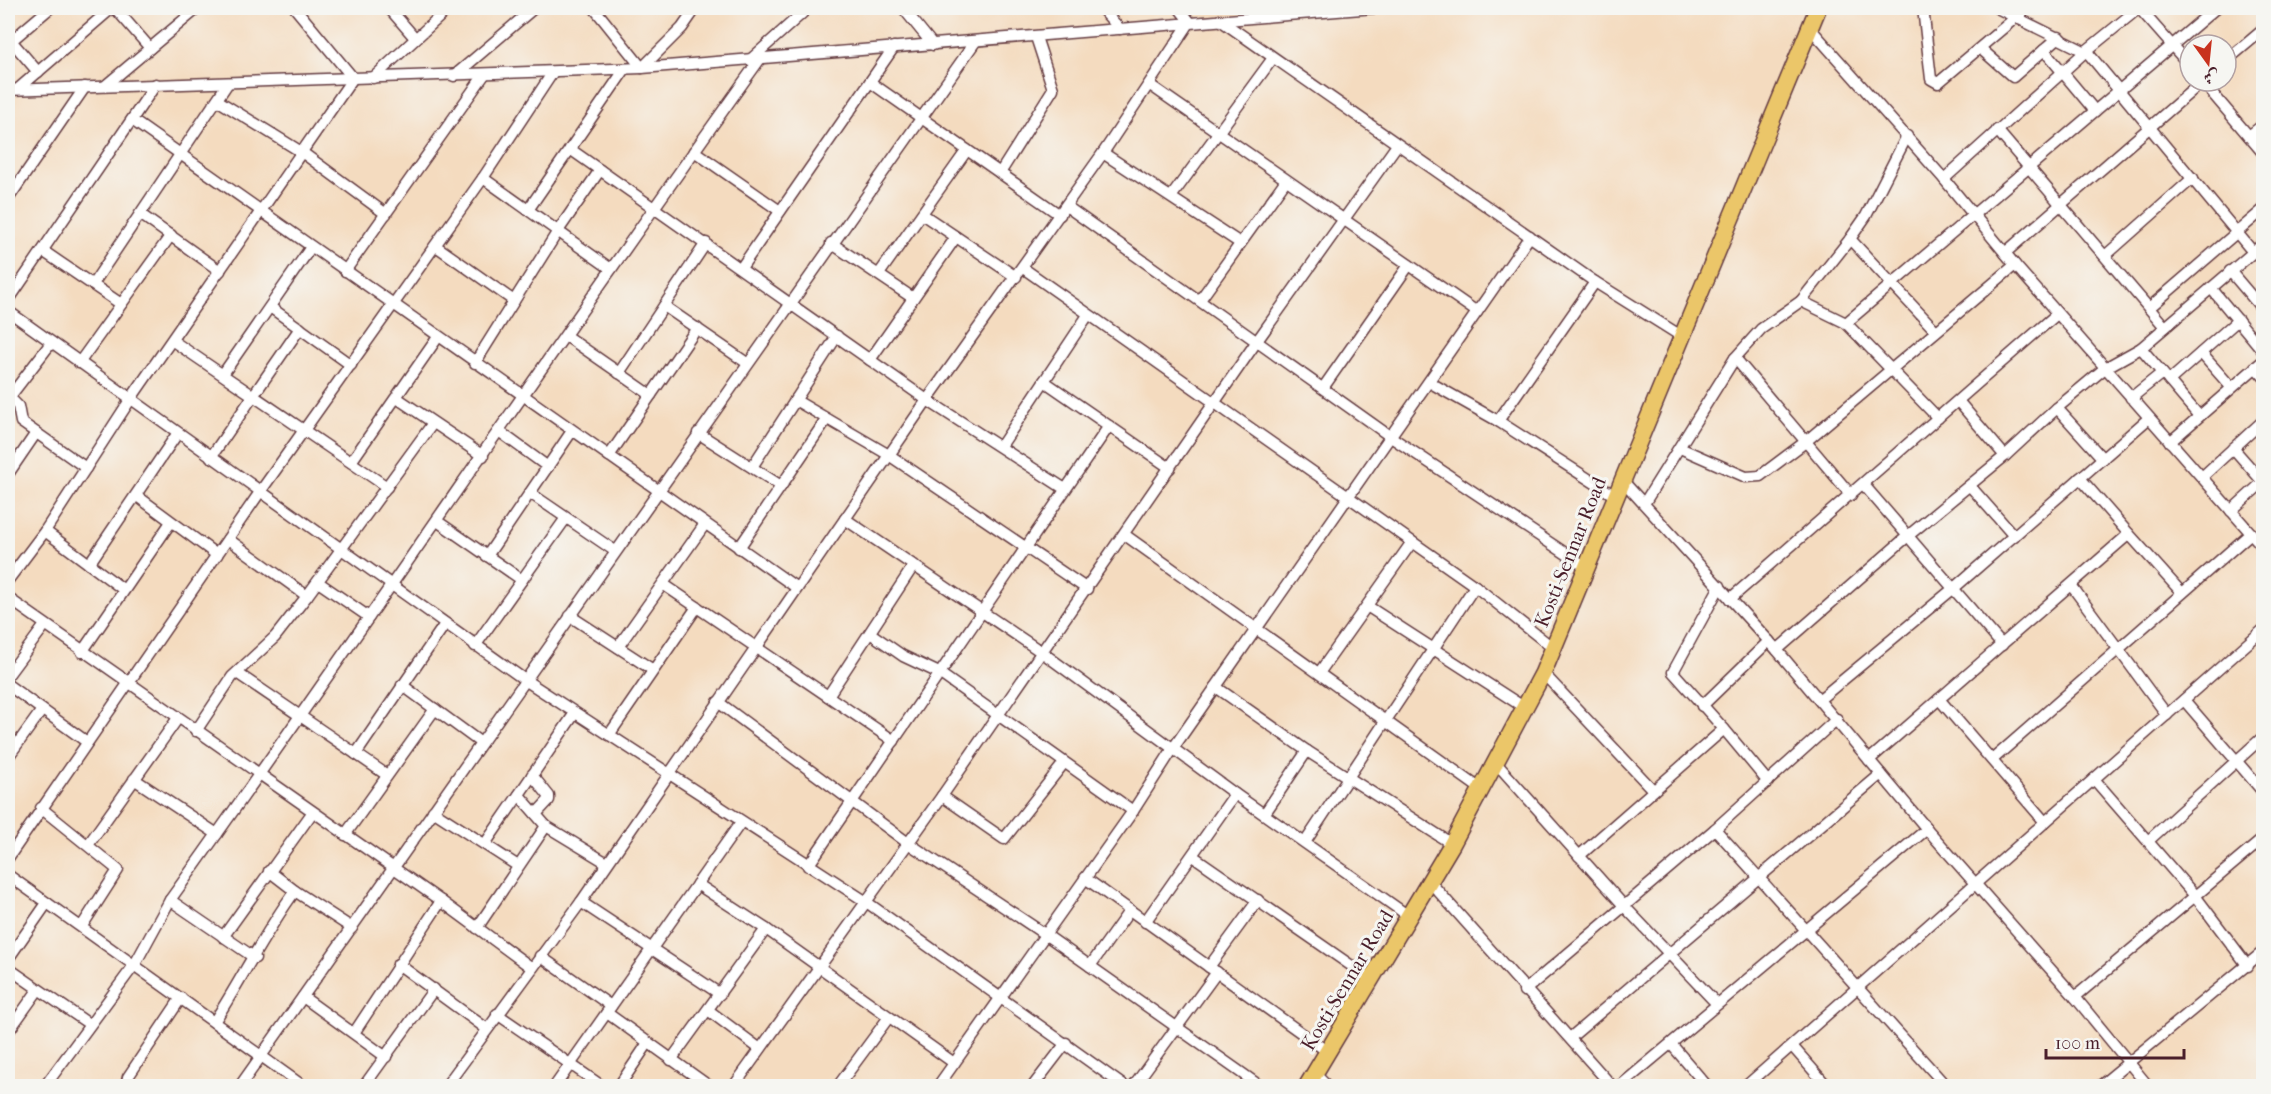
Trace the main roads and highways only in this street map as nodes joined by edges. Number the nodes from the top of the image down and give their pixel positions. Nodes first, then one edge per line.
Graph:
1 (1818, 8) edge
2 (1311, 1080) edge

1 - 2 highway, Kosti-Sennar Road

